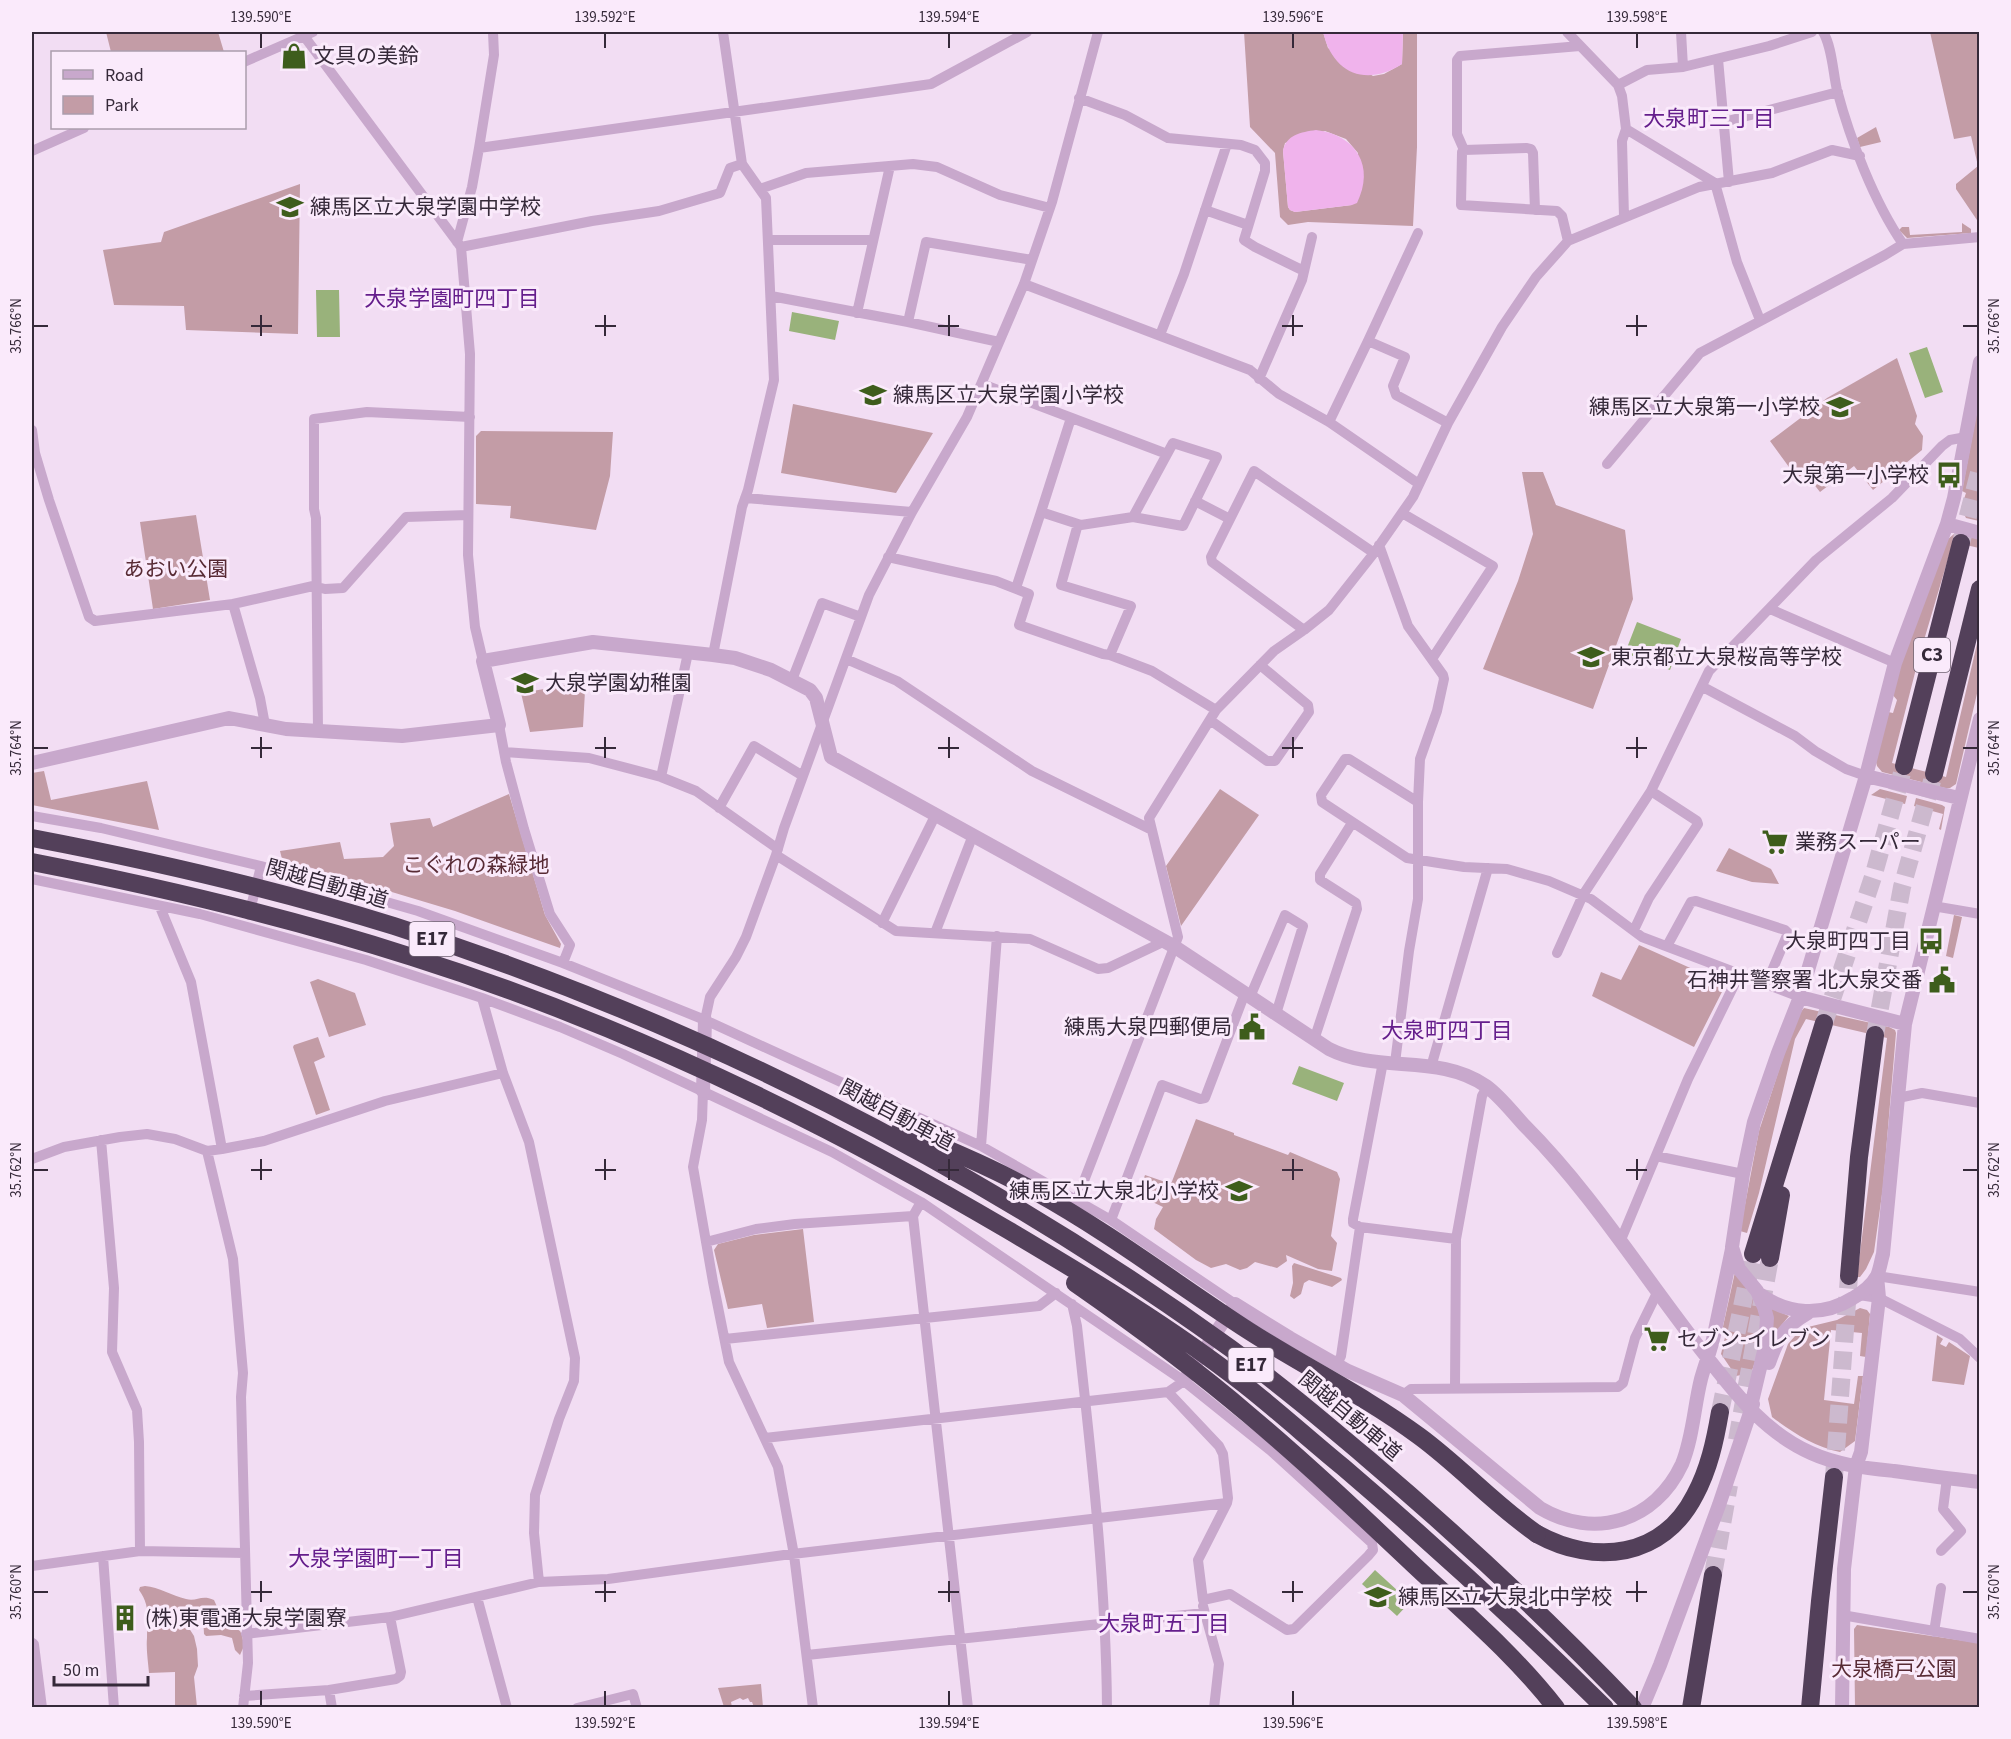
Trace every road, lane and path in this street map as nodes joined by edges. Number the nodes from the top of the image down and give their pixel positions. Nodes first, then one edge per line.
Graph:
1 (493, 32) edge
2 (723, 32) edge
3 (1027, 32) edge
4 (1098, 32) edge
5 (1567, 32) edge
6 (1681, 32) edge
7 (1812, 32) edge
8 (1823, 32) edge
9 (306, 33) edge
10 (1580, 46) junction
11 (1718, 59) junction
12 (246, 61) edge
13 (1683, 67) junction
14 (1618, 85) junction
15 (1838, 92) junction
16 (1079, 98) junction
17 (735, 112) junction
18 (1724, 122) junction
19 (82, 129) edge
20 (1626, 129) junction
21 (1227, 144) junction
22 (479, 148) junction
23 (1464, 150) junction
24 (32, 151) edge
25 (1860, 156) junction
26 (742, 164) junction
27 (891, 166) junction
28 (1729, 182) junction
29 (1715, 183) junction
30 (760, 189) junction
31 (1050, 208) junction
32 (1205, 210) junction
33 (1535, 210) junction
34 (1624, 217) junction
35 (1248, 225) junction
36 (1418, 233) dead end
37 (1312, 237) dead end
38 (1980, 237) edge
39 (768, 240) junction
40 (873, 240) junction
41 (1568, 241) junction
42 (459, 244) junction
43 (1903, 244) junction
44 (1032, 260) junction
45 (1304, 271) junction
46 (1024, 284) junction
47 (771, 296) junction
48 (857, 313) junction
49 (1760, 320) junction
50 (908, 322) junction
51 (1160, 335) junction
52 (1368, 341) junction
53 (999, 342) junction
54 (1980, 362) edge
55 (1259, 379) junction
56 (982, 384) junction
57 (470, 417) junction
58 (1071, 418) junction
59 (1329, 422) junction
60 (1448, 423) junction
61 (32, 430) edge
62 (1966, 437) junction
63 (34, 453) edge
64 (1167, 454) junction
65 (1607, 464) dead end
66 (1419, 484) junction
67 (745, 498) junction
68 (1195, 501) junction
69 (912, 512) junction
70 (1041, 512) junction
71 (1402, 513) junction
72 (468, 515) junction
73 (1134, 517) junction
74 (1230, 519) junction
75 (1078, 524) junction
76 (1947, 524) junction
77 (1980, 533) edge
78 (1961, 543) tunnel mouth
79 (1376, 549) junction
80 (888, 557) junction
81 (318, 587) junction
82 (1016, 588) junction
83 (1980, 589) edge
84 (233, 604) junction
85 (1770, 609) junction
86 (861, 617) junction
87 (1304, 630) junction
88 (688, 653) junction
89 (1110, 654) junction
90 (713, 655) junction
91 (846, 659) junction
92 (1432, 659) junction
93 (483, 661) junction
94 (1895, 663) junction
95 (1260, 665) junction
96 (792, 680) junction
97 (1702, 687) junction
98 (810, 690) junction
99 (831, 700) junction
100 (1213, 715) junction
101 (1979, 724) edge
102 (265, 725) junction
103 (499, 725) junction
104 (823, 725) junction
105 (318, 732) junction
106 (814, 748) junction
107 (505, 757) junction
108 (831, 757) junction
109 (32, 763) edge
110 (1904, 766) tunnel mouth
111 (1934, 774) tunnel mouth
112 (803, 776) junction
113 (1866, 776) junction
114 (662, 777) junction
115 (1651, 791) junction
116 (1959, 798) junction
117 (1418, 802) junction
118 (719, 808) junction
119 (936, 814) junction
120 (32, 816) edge
121 (1352, 823) junction
122 (1152, 831) junction
123 (973, 835) junction
124 (32, 838) edge
125 (777, 852) junction
126 (1419, 861) junction
127 (32, 862) edge
128 (261, 866) junction
129 (1488, 868) junction
130 (32, 879) edge
131 (1583, 896) junction
132 (1933, 906) junction
133 (160, 907) junction
134 (1980, 914) edge
135 (882, 923) junction
136 (246, 927) junction
137 (1634, 930) junction
138 (935, 933) junction
139 (997, 936) junction
140 (1170, 944) junction
141 (1667, 946) junction
142 (1557, 954) dead end
143 (563, 963) junction
144 (1739, 975) junction
145 (1766, 985) junction
146 (1248, 995) junction
147 (1800, 997) junction
148 (482, 998) junction
149 (1276, 1014) junction
150 (705, 1020) junction
151 (1824, 1023) tunnel mouth
152 (1905, 1024) junction
153 (1875, 1035) tunnel mouth
154 (1314, 1040) junction
155 (1389, 1062) junction
156 (1431, 1066) junction
157 (503, 1073) junction
158 (1487, 1087) junction
159 (703, 1091) junction
160 (814, 1096) junction
161 (1898, 1098) junction
162 (1980, 1103) edge
163 (101, 1140) junction
164 (981, 1146) junction
165 (222, 1149) junction
166 (207, 1151) junction
167 (1656, 1156) junction
168 (32, 1159) edge
169 (889, 1173) junction
170 (1743, 1174) junction
171 (1077, 1199) junction
172 (921, 1202) junction
173 (913, 1216) junction
174 (1111, 1220) junction
175 (1360, 1227) junction
176 (1456, 1239) junction
177 (706, 1242) junction
178 (1620, 1242) junction
179 (1732, 1247) junction
180 (1762, 1256) tunnel mouth
181 (1849, 1276) tunnel mouth
182 (1877, 1276) junction
183 (1756, 1291) junction
184 (1980, 1292) edge
185 (1056, 1293) junction
186 (1657, 1293) junction
187 (1859, 1295) junction
188 (1879, 1298) junction
189 (1072, 1304) junction
190 (1235, 1304) junction
191 (1808, 1313) junction
192 (925, 1317) junction
193 (725, 1339) junction
194 (1708, 1358) junction
195 (1980, 1358) edge
196 (1336, 1364) junction
197 (1184, 1381) junction
198 (1455, 1388) junction
199 (1168, 1392) junction
200 (1403, 1395) junction
201 (1085, 1402) junction
202 (1750, 1410) junction
203 (1720, 1412) tunnel mouth
204 (936, 1419) junction
205 (765, 1438) junction
206 (1856, 1466) junction
207 (1834, 1477) tunnel mouth
208 (1947, 1478) junction
209 (1980, 1482) edge
210 (1227, 1503) junction
211 (1097, 1517) junction
212 (949, 1536) junction
213 (140, 1551) junction
214 (1941, 1551) dead end
215 (244, 1553) junction
216 (794, 1555) junction
217 (103, 1556) junction
218 (32, 1566) edge
219 (1713, 1575) tunnel mouth
220 (539, 1582) junction
221 (1941, 1588) dead end
222 (477, 1597) junction
223 (1203, 1600) junction
224 (1820, 1601) junction
225 (1204, 1613) junction
226 (1842, 1615) junction
227 (390, 1617) junction
228 (1106, 1623) junction
229 (1934, 1632) junction
230 (246, 1634) junction
231 (960, 1638) junction
232 (1980, 1639) edge
233 (32, 1645) edge
234 (807, 1655) junction
235 (329, 1690) junction
236 (244, 1696) junction
237 (40, 1707) edge
238 (114, 1707) edge
239 (243, 1707) edge
240 (332, 1707) edge
241 (507, 1707) edge
242 (579, 1707) edge
243 (637, 1707) edge
244 (813, 1707) edge
245 (968, 1707) edge
246 (1107, 1707) edge
247 (1214, 1707) edge
248 (1556, 1707) edge
249 (1605, 1707) edge
250 (1633, 1707) edge
251 (1642, 1707) edge
252 (1691, 1707) edge
253 (1810, 1707) edge
254 (1823, 1707) edge
255 (1842, 1707) edge

1 - 22 street
2 - 17 street
3 - 17 street
4 - 16 street
5 - 10 street
6 - 13 street
7 - 11 street
8 - 15 street
9 - 12 street
9 - 42 street
10 - 14 street
10 - 23 street
11 - 13 street
11 - 18 street
13 - 14 street
14 - 20 street
15 - 18 street
15 - 25 street
16 - 21 street
16 - 31 street
17 - 22 street
17 - 26 street
18 - 28 street
19 - 24 street
20 - 29 street
20 - 34 street
21 - 32 street
21 - 35 street
22 - 42 street
23 - 33 street
23 - 33 street
25 - 28 street
25 - 43 street
26 - 30 street
26 - 42 street
27 - 30 street
27 - 31 street
27 - 40 street
28 - 29 street
29 - 34 street
29 - 49 street
30 - 39 street
31 - 44 street
32 - 35 street
32 - 51 street
33 - 41 street
34 - 41 street
35 - 45 street
36 - 52 street
37 - 45 street
38 - 43 street
39 - 40 street
39 - 47 street
40 - 48 street
41 - 60 street
42 - 57 street
43 - 49 street
44 - 46 street
44 - 50 street
45 - 55 street
46 - 51 street
46 - 53 street
47 - 48 street
47 - 67 street
48 - 50 street
49 - 65 street
50 - 53 street
51 - 55 street
52 - 59 street
52 - 60 street
53 - 56 street
54 - 62 street
55 - 59 street
56 - 58 street
56 - 69 street
57 - 72 street
57 - 81 street
58 - 64 street
58 - 70 street
59 - 66 street
60 - 66 street
61 - 63 street
62 - 76 street
62 - 85 street
63 - 84 street
64 - 68 street
64 - 73 street
66 - 71 street
67 - 69 street
67 - 90 street
68 - 73 street
68 - 74 street
69 - 80 street
70 - 75 street
70 - 82 street
71 - 79 street
71 - 92 street
72 - 81 street
72 - 93 street
73 - 75 street
74 - 79 street
74 - 87 street
75 - 89 street
76 - 77 street
76 - 94 street
78 - 110 highway, C3
79 - 87 street
79 - 92 street
80 - 82 street
80 - 86 street
81 - 84 street
81 - 105 street
82 - 89 street
83 - 111 highway, C3
84 - 102 street
85 - 94 street
85 - 97 street
86 - 91 street
86 - 96 street
87 - 95 street
88 - 90 street
88 - 93 street
88 - 114 street
89 - 100 street
90 - 96 street
91 - 99 street
91 - 122 street
92 - 117 street
93 - 103 street
94 - 113 street
95 - 100 street
95 - 100 street
96 - 98 street
97 - 113 street
97 - 115 street
98 - 99 street
98 - 104 street
99 - 104 street
100 - 122 street
101 - 116 street
102 - 105 street
102 - 109 street
103 - 105 street
103 - 107 street
104 - 106 street
104 - 108 street
106 - 108 street
106 - 112 street
107 - 114 street
107 - 143 street
108 - 119 street
112 - 118 street
112 - 125 street
113 - 116 street
113 - 147 street
114 - 118 street
115 - 131 street
115 - 137 street
116 - 132 street
117 - 121 street
117 - 126 street
118 - 125 street
119 - 123 street
119 - 135 street
120 - 128 street
121 - 126 street
121 - 154 street
122 - 140 street
123 - 138 street
123 - 140 street
124 - 160 highway, 関越自動車道 / E17, bridge
125 - 135 street
125 - 150 street
126 - 129 street
126 - 155 street
127 - 169 highway, 関越自動車道 / E17, bridge
128 - 136 street
128 - 143 street
129 - 131 street
129 - 156 street
130 - 133 street
131 - 137 street
131 - 142 street
132 - 134 street
132 - 152 street
133 - 136 street
133 - 165 street
135 - 138 street
136 - 148 street
137 - 141 street
138 - 139 street
139 - 140 street
139 - 164 street
140 - 146 street
140 - 171 street
141 - 144 street
141 - 145 street
143 - 150 street
144 - 145 street
144 - 167 street
145 - 147 street
146 - 149 street
146 - 149 street
146 - 174 street
147 - 152 street
147 - 170 street
148 - 157 street
148 - 159 street
149 - 154 street
150 - 159 street
150 - 164 street
151 - 180 highway
152 - 161 street
153 - 181 highway
154 - 155 street
155 - 156 street
155 - 175 street
156 - 158 street
157 - 165 street
157 - 220 street
158 - 176 street
158 - 178 street
159 - 169 street
159 - 177 street
160 - 203 highway, bridge
160 - 250 highway, 関越自動車道 / E17, bridge
161 - 162 street
161 - 182 street
163 - 166 street
163 - 168 street
163 - 213 street
164 - 171 street
165 - 166 street
166 - 215 street
167 - 170 street
167 - 178 street
169 - 172 street
169 - 248 highway, bridge
169 - 249 highway, 関越自動車道 / E17, bridge
170 - 179 street
171 - 174 street
172 - 173 street
172 - 185 street
173 - 177 street
173 - 192 street
174 - 190 street
175 - 176 street
175 - 196 street
176 - 198 street
177 - 193 street
178 - 186 street
179 - 183 street
179 - 194 street
182 - 184 street
182 - 187 street
182 - 188 street
183 - 191 street
183 - 202 street
185 - 189 street
185 - 192 street
186 - 194 street
186 - 198 street
187 - 188 street
187 - 191 street
188 - 195 street
188 - 206 street
189 - 197 street
189 - 201 street
190 - 196 street
190 - 197 street
191 - 202 street
192 - 193 street
192 - 204 street
193 - 205 street
194 - 200 street
194 - 202 street
196 - 200 street
197 - 199 street
197 - 223 street
198 - 200 street
199 - 201 street
199 - 210 street
201 - 204 street
201 - 211 street
202 - 206 street
202 - 251 street
204 - 205 street
204 - 212 street
205 - 216 street
206 - 208 street
206 - 226 street
207 - 224 highway
208 - 209 street
208 - 214 street
210 - 211 street
210 - 223 street
211 - 212 street
211 - 228 street
212 - 216 street
212 - 231 street
213 - 215 street
213 - 217 street
215 - 230 street
216 - 220 street
216 - 234 street
217 - 218 street
217 - 238 street
219 - 252 highway
220 - 222 street
221 - 229 street
222 - 227 street
222 - 241 street
223 - 225 street
224 - 253 highway
224 - 254 highway
225 - 228 street
225 - 247 street
226 - 229 street
226 - 255 street
227 - 230 street
227 - 235 street
228 - 231 street
228 - 246 street
229 - 232 street
230 - 236 street
231 - 234 street
231 - 245 street
233 - 237 street
234 - 244 street
235 - 236 street
235 - 240 street
236 - 239 street
242 - 243 street

